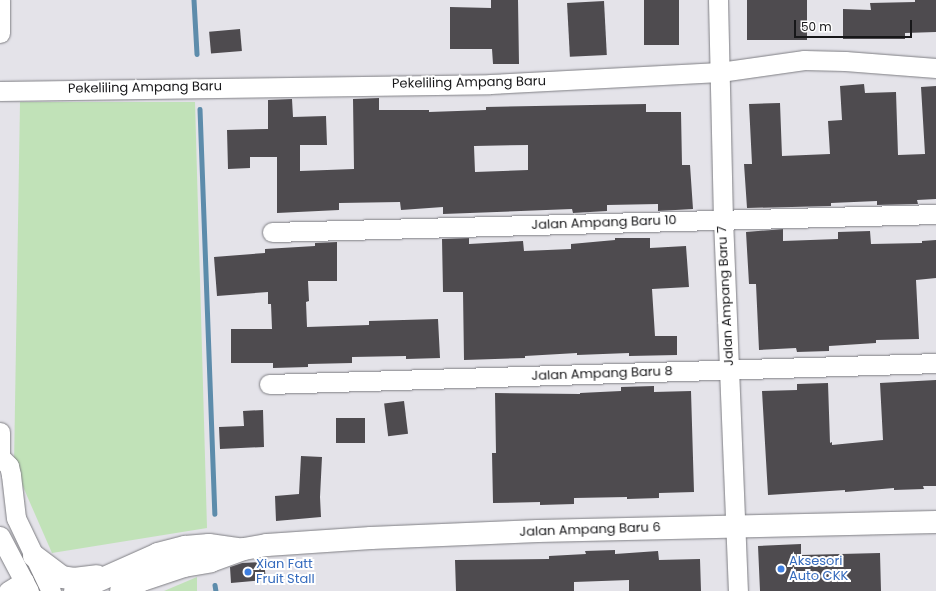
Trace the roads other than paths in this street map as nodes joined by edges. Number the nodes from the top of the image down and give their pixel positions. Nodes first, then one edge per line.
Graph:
1 (0, 0) edge
2 (718, 0) edge
3 (0, 33) edge
4 (936, 68) edge
5 (720, 72) junction
6 (0, 91) edge
7 (936, 214) edge
8 (723, 219) junction
9 (272, 232) dead end
10 (936, 363) edge
11 (730, 370) junction
12 (269, 384) dead end
13 (0, 432) edge
14 (0, 436) edge
15 (0, 458) edge
16 (936, 522) edge
17 (736, 526) junction
18 (0, 536) edge
19 (244, 550) junction
20 (34, 556) junction
21 (184, 566) junction
22 (119, 581) edge
23 (27, 586) edge
24 (8, 591) edge
25 (51, 591) edge
26 (76, 591) edge
27 (103, 591) edge
28 (738, 591) edge

1 - 3 street
2 - 5 street, Jalan Ampang Baru 7
4 - 5 street, Pekeliling Ampang Baru
5 - 6 street, Pekeliling Ampang Baru
5 - 8 street, Jalan Ampang Baru 7
7 - 8 street, Jalan Ampang Baru 10
8 - 9 street, Jalan Ampang Baru 10
8 - 11 street, Jalan Ampang Baru 7
10 - 11 street, Jalan Ampang Baru 8
11 - 12 street, Jalan Ampang Baru 8
11 - 17 street, Jalan Ampang Baru 7
13 - 14 street
14 - 15 street
15 - 20 street
16 - 17 main road, Jalan Ampang Baru 6
17 - 19 main road, Jalan Ampang Baru 6
17 - 28 street, Jalan Ampang Baru 7
18 - 23 street
19 - 21 main road, Jalan Ampang Baru 6
19 - 22 main road, Jalan Ampang Baru 6
20 - 22 main road
20 - 25 street
21 - 22 main road, Jalan Ampang Baru 6
21 - 27 main road
22 - 26 main road, Jalan Ampang Baru 6
23 - 24 street

